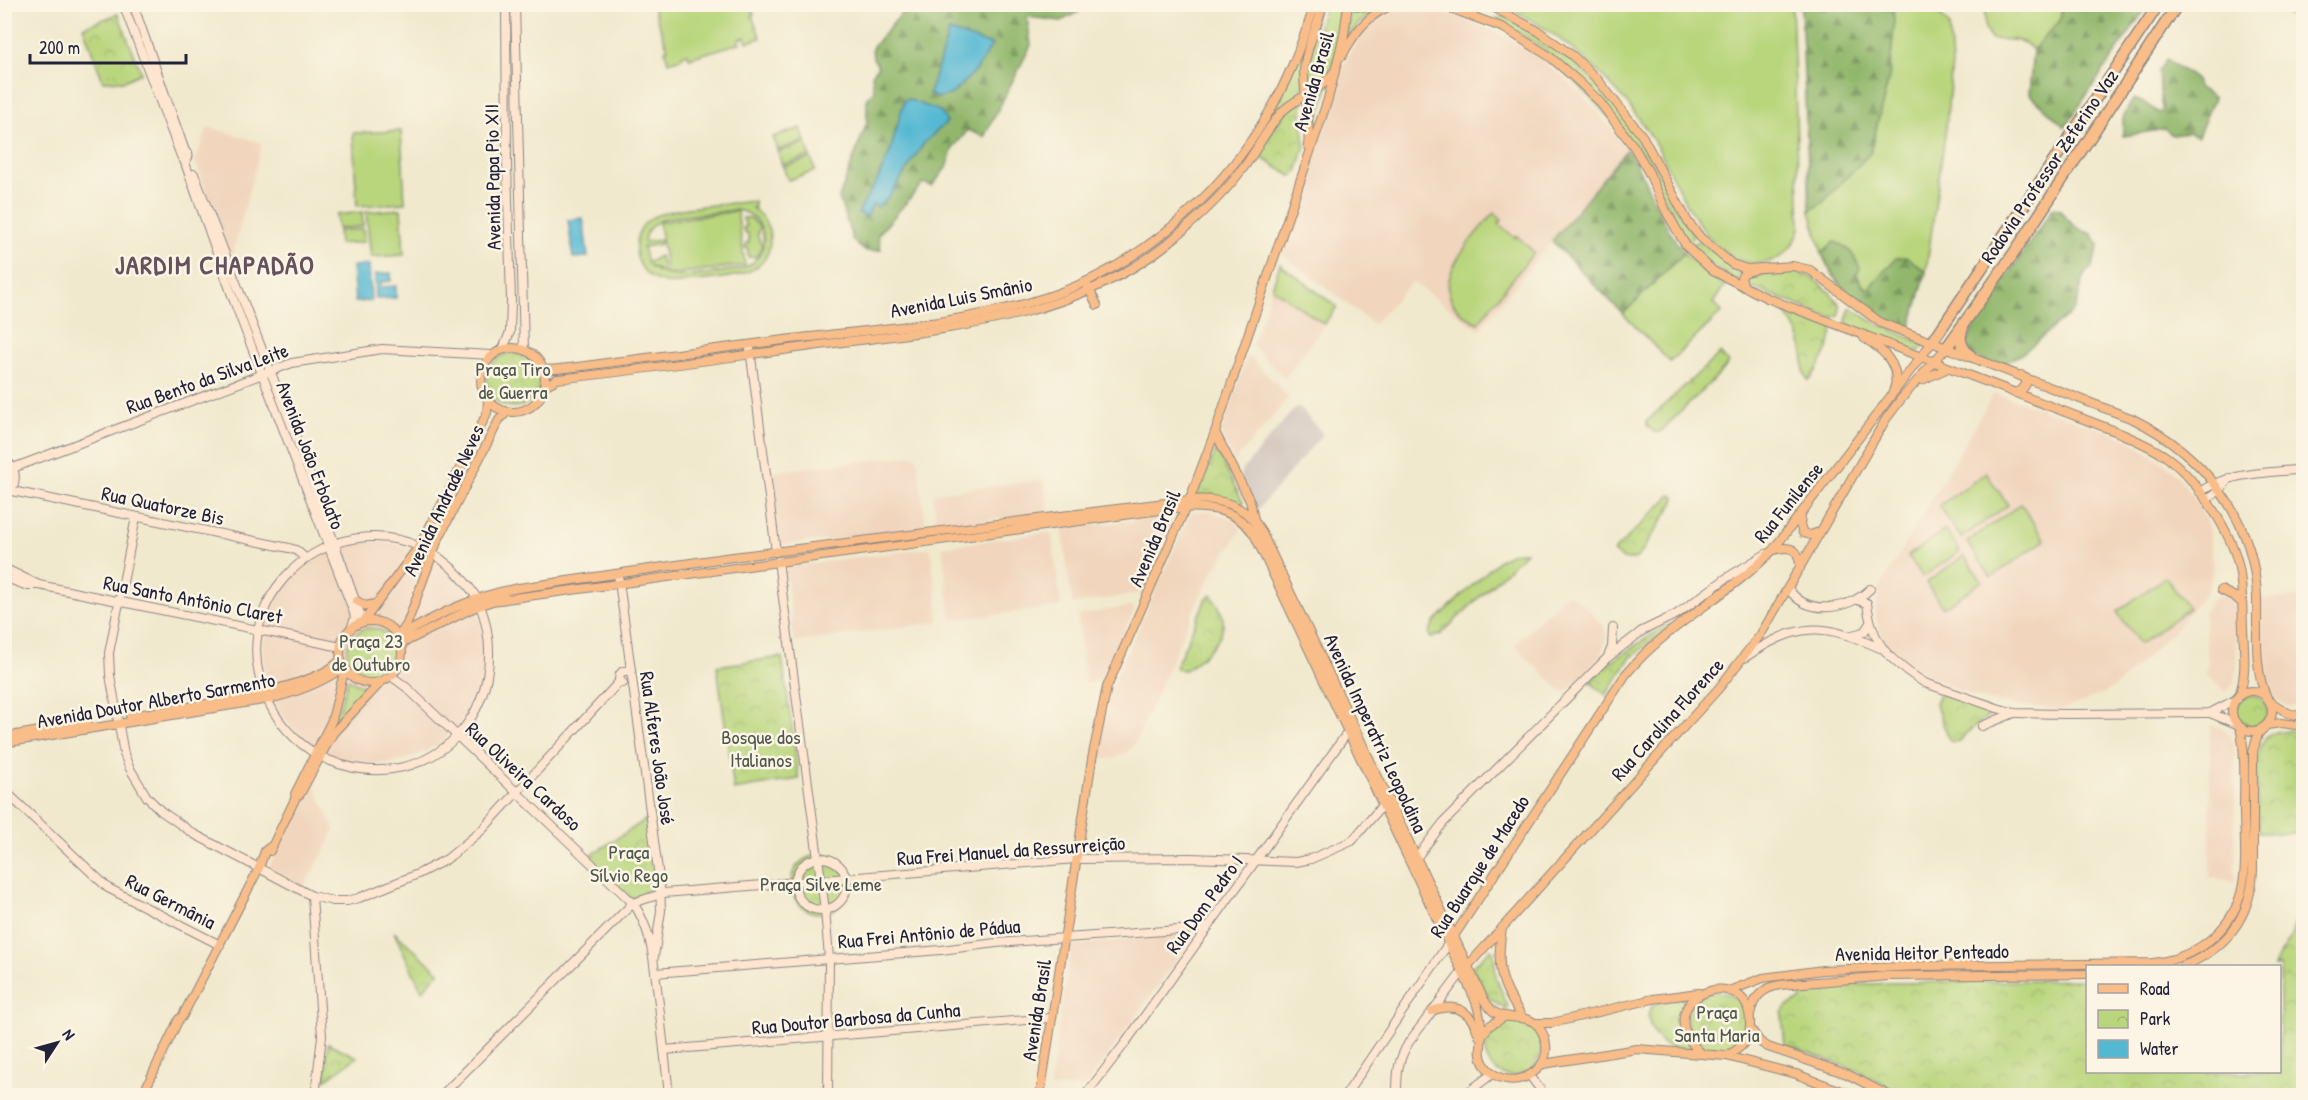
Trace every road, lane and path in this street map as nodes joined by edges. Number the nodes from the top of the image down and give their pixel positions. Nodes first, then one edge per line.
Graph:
1 (123, 4) edge
2 (133, 4) edge
3 (506, 4) edge
4 (515, 4) edge
5 (1315, 4) edge
6 (1323, 4) edge
7 (1374, 4) edge
8 (1396, 4) edge
9 (1487, 4) edge
10 (2159, 4) edge
11 (2178, 4) edge
12 (1347, 5) edge
13 (1438, 5) edge
14 (1498, 9) junction
15 (1487, 22) junction
16 (141, 25) junction
17 (132, 29) junction
18 (1337, 64) junction
19 (1306, 94) junction
20 (184, 157) junction
21 (1306, 161) junction
22 (1696, 232) junction
23 (1684, 243) junction
24 (1760, 269) junction
25 (1088, 286) junction
26 (1744, 287) junction
27 (1097, 305) dead end
28 (1973, 309) junction
29 (1848, 329) junction
30 (1933, 341) junction
31 (1947, 346) junction
32 (503, 349) junction
33 (524, 349) junction
34 (750, 349) junction
35 (491, 355) junction
36 (1971, 356) junction
37 (1921, 357) junction
38 (1935, 362) junction
39 (1948, 368) junction
40 (271, 370) junction
41 (543, 370) junction
42 (262, 373) junction
43 (2020, 374) junction
44 (1913, 385) junction
45 (544, 386) junction
46 (2014, 393) junction
47 (1890, 399) junction
48 (488, 400) junction
49 (507, 412) junction
50 (1215, 432) junction
51 (4, 459) edge
52 (13, 468) junction
53 (2304, 468) edge
54 (2229, 478) junction
55 (2214, 482) junction
56 (12, 490) junction
57 (2220, 490) junction
58 (2200, 492) junction
59 (4, 497) edge
60 (2206, 500) junction
61 (1187, 504) junction
62 (1157, 511) junction
63 (1801, 515) junction
64 (136, 517) junction
65 (1254, 520) junction
66 (1820, 532) junction
67 (1173, 537) junction
68 (332, 544) junction
69 (419, 546) junction
70 (1772, 551) junction
71 (433, 552) junction
72 (776, 552) junction
73 (306, 558) junction
74 (778, 561) junction
75 (4, 568) edge
76 (1800, 568) junction
77 (4, 577) edge
78 (619, 578) junction
79 (39, 585) junction
80 (1788, 588) junction
81 (1870, 589) dead end
82 (2221, 590) dead end
83 (1857, 600) junction
84 (2257, 600) junction
85 (118, 601) junction
86 (357, 601) junction
87 (479, 601) junction
88 (2242, 601) junction
89 (375, 604) junction
90 (412, 608) junction
91 (431, 619) junction
92 (363, 622) junction
93 (1870, 623) junction
94 (352, 627) junction
95 (1613, 628) dead end
96 (260, 629) junction
97 (1852, 635) junction
98 (400, 641) junction
99 (341, 647) junction
100 (1881, 648) junction
101 (1641, 656) joint
102 (1607, 658) junction
103 (1742, 659) junction
104 (343, 664) junction
105 (630, 671) junction
106 (387, 679) junction
107 (620, 681) junction
108 (631, 683) junction
109 (266, 696) junction
110 (2238, 698) junction
111 (2268, 699) junction
112 (2015, 713) junction
113 (2210, 713) junction
114 (2304, 717) edge
115 (119, 721) junction
116 (2238, 725) junction
117 (1982, 726) dead end
118 (2265, 726) junction
119 (2304, 726) edge
120 (1347, 733) junction
121 (458, 735) junction
122 (4, 737) edge
123 (1359, 737) junction
124 (4, 743) edge
125 (317, 755) junction
126 (4, 790) edge
127 (518, 791) junction
128 (1389, 798) junction
129 (1382, 805) junction
130 (1270, 841) junction
131 (1417, 857) junction
132 (817, 858) junction
133 (1076, 859) junction
134 (1236, 859) junction
135 (1256, 860) junction
136 (1281, 861) junction
137 (1411, 866) junction
138 (259, 868) junction
139 (1248, 872) junction
140 (846, 879) junction
141 (821, 881) junction
142 (795, 883) junction
143 (661, 893) junction
144 (312, 896) junction
145 (633, 903) junction
146 (825, 910) junction
147 (1502, 927) junction
148 (1206, 928) junction
149 (1064, 939) junction
150 (1451, 940) junction
151 (220, 945) junction
152 (829, 958) junction
153 (653, 962) junction
154 (2186, 965) edge
155 (1465, 969) junction
156 (655, 973) junction
157 (2086, 974) edge
158 (1729, 991) junction
159 (1699, 993) junction
160 (1432, 1011) junction
161 (1506, 1016) junction
162 (1750, 1016) junction
163 (1050, 1018) junction
164 (1523, 1018) junction
165 (1535, 1023) junction
166 (1750, 1028) junction
167 (828, 1036) junction
168 (1481, 1039) junction
169 (664, 1050) junction
170 (1701, 1053) junction
171 (1726, 1056) junction
172 (1543, 1064) junction
173 (1492, 1074) junction
174 (1531, 1077) junction
175 (1087, 1093) dead end
176 (142, 1094) edge
177 (315, 1095) edge
178 (441, 1095) edge
179 (669, 1095) edge
180 (828, 1095) edge
181 (1040, 1095) edge
182 (1346, 1095) edge
183 (1397, 1095) edge
184 (1463, 1095) edge
185 (1545, 1095) edge
186 (1855, 1095) edge
187 (1890, 1095) edge

1 - 17 street, Avenida João Erbolato
2 - 16 street, Avenida João Erbolato
3 - 32 street, Avenida Papa Pio XII
4 - 33 street, Avenida Papa Pio XII
5 - 25 main road, Avenida Luis Smânio
6 - 19 main road
7 - 12 main road
8 - 18 main road
9 - 14 main road
10 - 30 highway, Rodovia Professor Zeferino Vaz
11 - 28 highway, Rodovia Professor Zeferino Vaz
12 - 18 main road, Avenida Brasil
13 - 15 main road
14 - 15 main road
14 - 22 main road
15 - 23 main road
16 - 17 street
16 - 20 street, Avenida João Erbolato
17 - 20 street, Avenida João Erbolato
18 - 19 main road, Avenida Luis Smânio
18 - 21 main road, Avenida Brasil
19 - 21 main road
19 - 25 main road, Avenida Luis Smânio
20 - 40 street, Avenida João Erbolato
20 - 42 street, Avenida João Erbolato
21 - 50 main road, Avenida Brasil
22 - 23 main road
22 - 24 main road
23 - 26 main road
24 - 26 main road
24 - 30 main road
25 - 27 main road
25 - 34 main road, Avenida Luis Smânio
26 - 29 main road
28 - 31 highway, Rodovia Professor Zeferino Vaz
28 - 36 highway
29 - 37 main road
29 - 47 main road
30 - 31 main road
30 - 37 main road, Rua Funilense
31 - 36 main road
31 - 38 main road, Rua Carolina Florence
32 - 33 main road
32 - 35 main road
33 - 41 main road
34 - 41 main road, Avenida Luis Smânio
34 - 45 main road, Avenida Luis Smânio
34 - 72 street
35 - 40 street, Rua Bento da Silva Leite
35 - 48 main road
36 - 43 main road
37 - 38 main road
37 - 47 main road, Rua Funilense
38 - 39 main road
38 - 44 main road, Rua Carolina Florence
39 - 44 main road
39 - 46 main road
40 - 42 street, Rua Bento da Silva Leite
40 - 68 street, Avenida João Erbolato
41 - 45 main road
42 - 52 street, Rua Bento da Silva Leite
42 - 68 street, Avenida João Erbolato
43 - 46 main road
43 - 55 main road
44 - 66 main road, Rua Carolina Florence
45 - 49 main road
46 - 58 main road
47 - 63 main road, Rua Funilense
48 - 49 main road
48 - 69 main road, Avenida Andrade Neves
49 - 71 main road, Avenida Andrade Neves
50 - 61 main road, Avenida Brasil
50 - 65 main road
51 - 52 street
52 - 56 street
53 - 54 street
54 - 55 street
54 - 57 street
55 - 57 main road
55 - 58 street
56 - 59 street
56 - 64 street, Rua Quatorze Bis
57 - 60 street
57 - 84 main road
58 - 60 main road
60 - 88 main road
61 - 62 main road
61 - 65 main road, Avenida Imperatriz Leopoldina
61 - 67 main road, Avenida Brasil
61 - 72 main road
61 - 120 main road, Avenida Imperatriz Leopoldina
62 - 67 main road
62 - 74 main road
63 - 66 main road
63 - 70 main road, Rua Funilense
64 - 73 street, Rua Quatorze Bis
64 - 85 street
65 - 123 main road, Avenida Imperatriz Leopoldina
66 - 76 main road, Rua Carolina Florence
67 - 133 main road, Avenida Brasil
68 - 69 street
68 - 73 street
68 - 86 street, Avenida João Erbolato
68 - 94 street, Avenida João Erbolato
69 - 71 street
69 - 89 main road, Avenida Andrade Neves
70 - 76 main road
70 - 101 main road, Rua Funilense
70 - 102 street
71 - 87 street
71 - 90 main road, Avenida Andrade Neves
72 - 78 main road
73 - 96 street
74 - 78 main road
74 - 132 street
75 - 79 street, Rua Santo Antônio Claret
76 - 80 main road, Rua Carolina Florence
77 - 79 street, Rua Santo Antônio Claret
78 - 87 main road
78 - 105 street, Rua Alferes João José
79 - 85 street, Rua Santo Antônio Claret
80 - 83 street
80 - 103 main road, Rua Carolina Florence
81 - 83 street
82 - 88 main road
83 - 93 street
84 - 88 main road
84 - 111 main road
85 - 96 street, Rua Santo Antônio Claret
85 - 115 street
86 - 89 main road
86 - 92 street, Avenida João Erbolato
87 - 91 main road
87 - 98 main road
87 - 121 street
88 - 110 main road
89 - 92 main road, Avenida Andrade Neves
90 - 91 main road
90 - 98 main road, Avenida Andrade Neves
91 - 98 main road
92 - 94 main road
92 - 98 main road
93 - 97 street
93 - 100 street
94 - 99 main road
95 - 102 street
96 - 99 street, Rua Santo Antônio Claret
96 - 109 street
97 - 100 street
97 - 103 street
98 - 106 main road
99 - 104 main road
100 - 112 street
101 - 150 main road, Rua Buarque de Macedo
102 - 131 street
103 - 147 main road, Rua Carolina Florence
104 - 106 main road
104 - 109 main road, Avenida Doutor Alberto Sarmento
104 - 125 main road
105 - 107 street
105 - 108 street, Rua Alferes João José
106 - 121 street, Rua Oliveira Cardoso
106 - 125 main road
107 - 108 street
107 - 127 street
108 - 143 street, Rua Alferes João José
109 - 115 main road, Avenida Doutor Alberto Sarmento
109 - 125 street
110 - 111 main road
110 - 113 street
110 - 116 main road
111 - 114 main road
111 - 118 main road
112 - 113 street
112 - 117 street
113 - 116 street
115 - 122 main road, Avenida Doutor Alberto Sarmento
115 - 124 main road, Avenida Doutor Alberto Sarmento
115 - 138 street
116 - 118 main road
116 - 158 main road, Avenida Heitor Penteado
118 - 119 main road
118 - 154 main road
120 - 123 main road
120 - 129 main road, Avenida Imperatriz Leopoldina
120 - 130 street, Rua Dom Pedro I
121 - 125 street
121 - 127 street, Rua Oliveira Cardoso
123 - 128 main road, Avenida Imperatriz Leopoldina
125 - 138 main road
126 - 151 street, Rua Germânia
127 - 144 street
127 - 145 street, Rua Oliveira Cardoso
128 - 129 street, Rua Frei Manuel da Ressurreição
128 - 131 main road, Avenida Imperatriz Leopoldina
129 - 136 street, Rua Frei Manuel da Ressurreição
129 - 137 main road, Avenida Imperatriz Leopoldina
130 - 135 street, Rua Dom Pedro I
130 - 136 street
131 - 137 street
131 - 150 main road, Avenida Imperatriz Leopoldina
132 - 140 street
132 - 141 street
132 - 142 street
133 - 134 street, Rua Frei Manuel da Ressurreição
133 - 140 street, Rua Frei Manuel da Ressurreição
133 - 149 main road, Avenida Brasil
134 - 135 street, Rua Frei Manuel da Ressurreição
134 - 139 street
135 - 136 street, Rua Frei Manuel da Ressurreição
135 - 139 street, Rua Dom Pedro I
137 - 150 main road, Avenida Imperatriz Leopoldina
138 - 144 street
138 - 151 main road
139 - 148 street, Rua Dom Pedro I
140 - 141 street, Rua Frei Manuel da Ressurreição
140 - 146 street
141 - 142 street, Rua Frei Manuel da Ressurreição
141 - 146 street
142 - 143 street, Rua Frei Manuel da Ressurreição
142 - 146 street
143 - 145 street, Rua Frei Manuel da Ressurreição
143 - 153 street, Rua Alferes João José
144 - 177 street
145 - 153 street, Rua Oliveira Cardoso
145 - 178 street, Rua Frei Manuel da Ressurreição
146 - 152 street
147 - 155 main road, Rua Carolina Florence
147 - 164 main road
148 - 149 street, Rua Frei Antônio de Pádua
148 - 175 street, Rua Dom Pedro I
149 - 152 street, Rua Frei Antônio de Pádua
149 - 163 main road, Avenida Brasil
150 - 155 main road, Avenida Imperatriz Leopoldina
150 - 182 street, Rua Buarque de Macedo
151 - 176 main road
152 - 156 street, Rua Frei Antônio de Pádua
152 - 167 street
153 - 156 street, Rua Oliveira Cardoso
155 - 160 street, Rua Carolina Florence
155 - 161 main road, Avenida Imperatriz Leopoldina
155 - 168 main road, Avenida Imperatriz Leopoldina
156 - 169 street, Rua Oliveira Cardoso
157 - 162 main road, Avenida Heitor Penteado
158 - 159 main road
158 - 162 main road
159 - 165 main road
159 - 170 main road
160 - 168 main road
160 - 183 street, Rua Carolina Florence
161 - 164 main road
161 - 168 main road
162 - 166 main road
163 - 167 street, Rua Doutor Barbosa da Cunha
163 - 181 main road, Avenida Brasil
164 - 165 main road
165 - 172 main road
166 - 171 main road
166 - 187 main road
167 - 169 street, Rua Doutor Barbosa da Cunha
167 - 180 street
168 - 173 main road
169 - 179 street, Rua Oliveira Cardoso
170 - 171 main road
170 - 172 main road
171 - 186 main road
172 - 174 main road
173 - 174 main road
173 - 184 street
174 - 185 street

